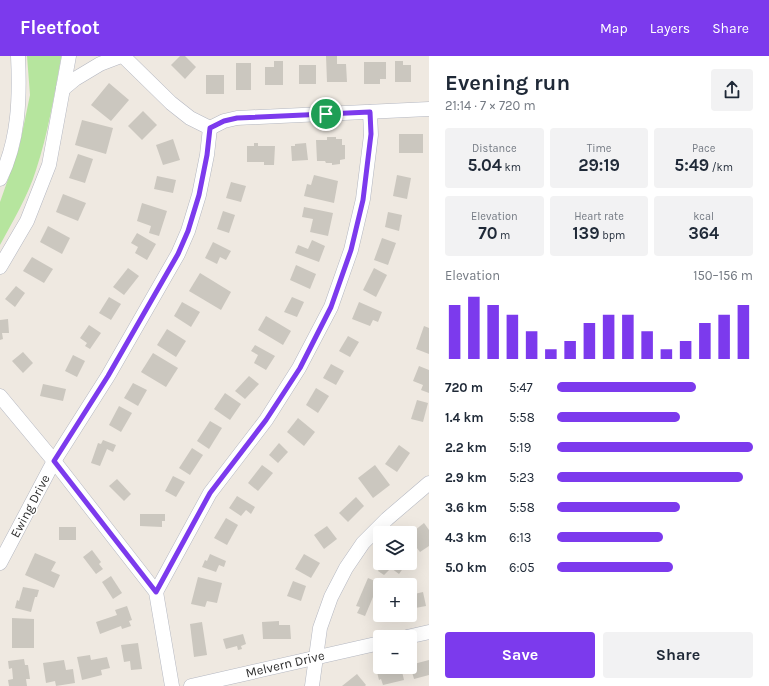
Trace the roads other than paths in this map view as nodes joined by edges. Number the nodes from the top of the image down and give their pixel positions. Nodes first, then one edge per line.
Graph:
1 (18, 56) edge
2 (69, 56) edge
3 (122, 56) edge
4 (63, 89) junction
5 (429, 109) edge
6 (370, 112) junction
7 (210, 128) junction
8 (2, 172) edge
9 (0, 267) edge
10 (0, 396) edge
11 (54, 461) junction
12 (429, 483) edge
13 (0, 563) edge
14 (156, 592) junction
15 (429, 632) edge
16 (417, 635) edge
17 (373, 645) edge
18 (317, 657) junction
19 (172, 686) edge
20 (191, 686) edge
21 (312, 686) edge

1 - 8 street
2 - 4 street
3 - 4 street
3 - 7 street
4 - 9 street
5 - 6 street
6 - 7 street
6 - 14 street
7 - 11 street, Ewing Drive
10 - 11 street
11 - 13 street, Ewing Drive
11 - 14 street
12 - 18 street
14 - 19 street
15 - 16 street
17 - 18 street, Melvern Drive
18 - 20 street, Melvern Drive
18 - 21 street

